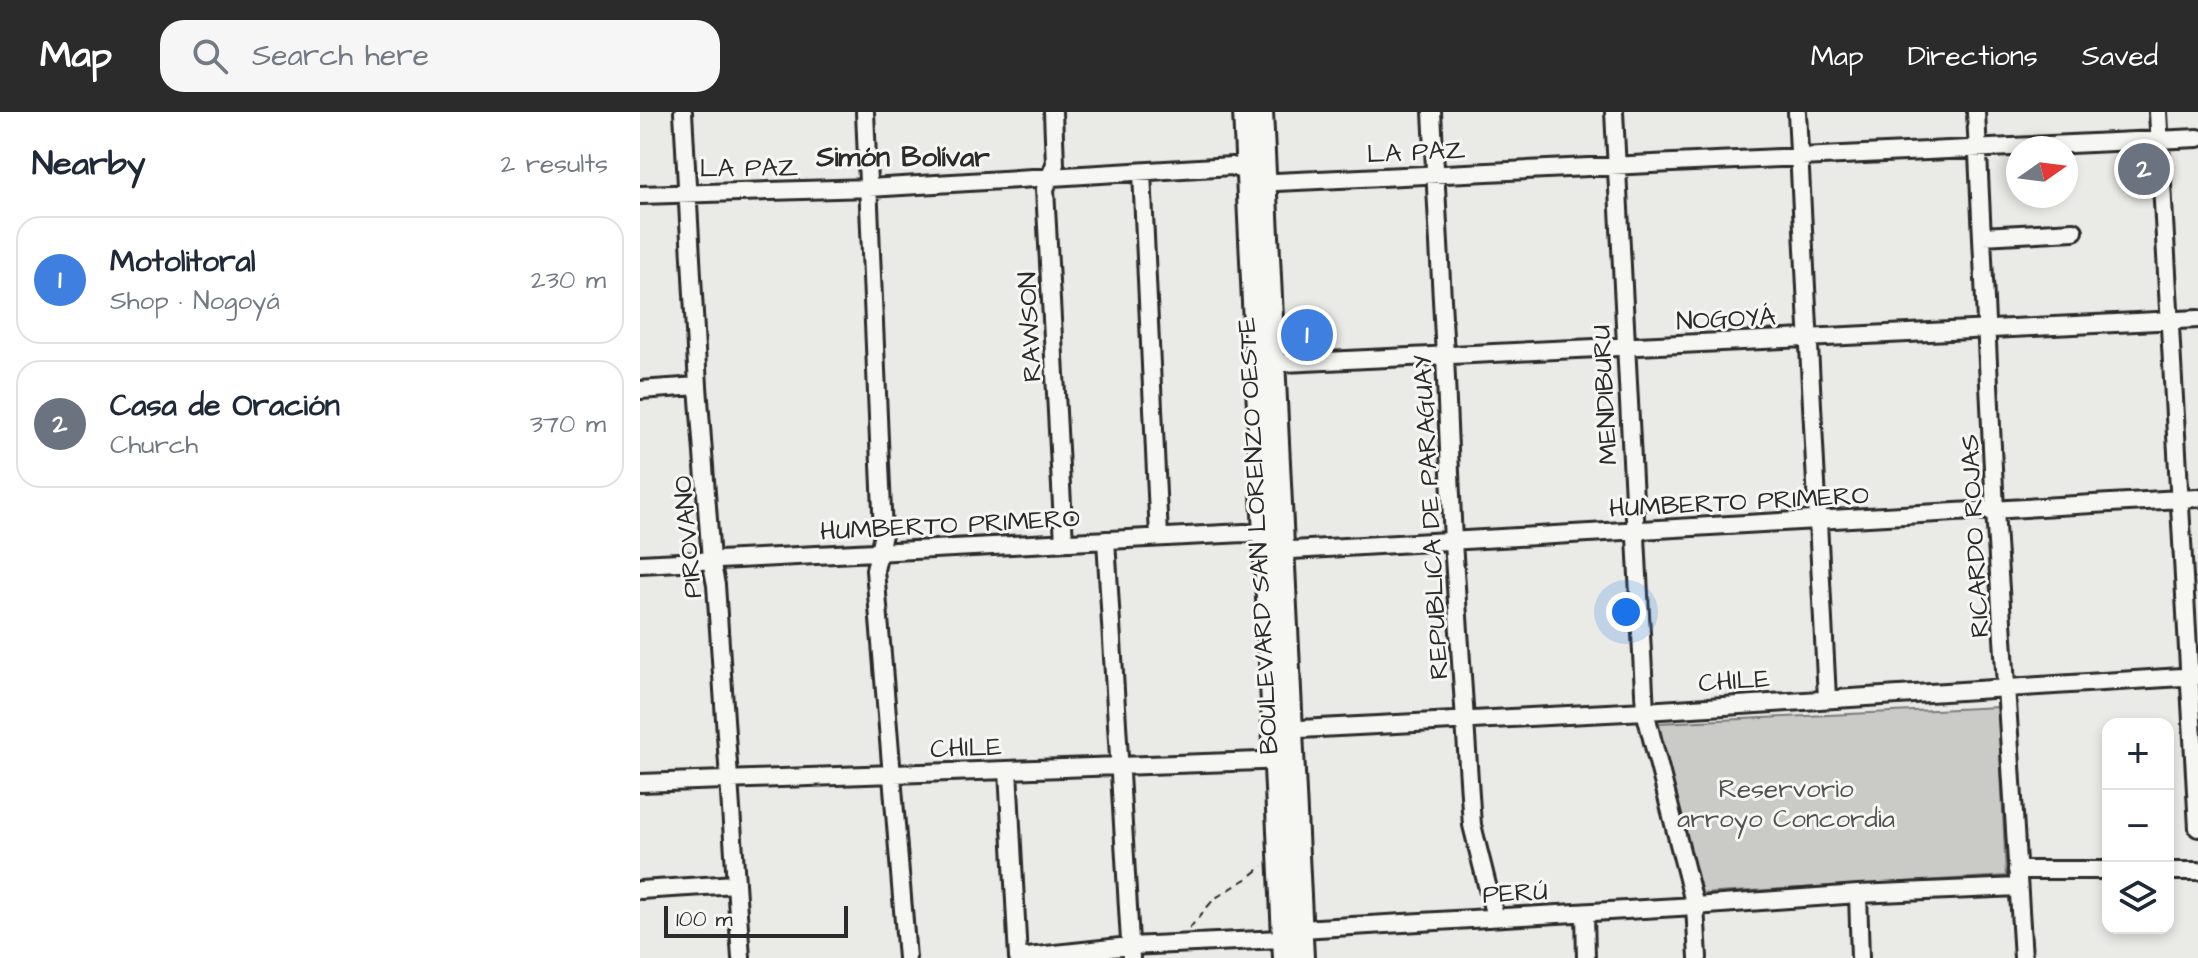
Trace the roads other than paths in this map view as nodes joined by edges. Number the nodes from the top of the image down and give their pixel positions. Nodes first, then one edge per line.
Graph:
1 (683, 112) edge
2 (865, 112) edge
3 (1053, 112) edge
4 (1244, 112) edge
5 (1262, 112) edge
6 (1432, 112) edge
7 (1614, 112) edge
8 (1797, 112) edge
9 (1976, 112) edge
10 (2158, 112) edge
11 (2198, 138) edge
12 (2160, 140) junction
13 (1978, 148) junction
14 (1799, 157) junction
15 (1617, 165) junction
16 (1142, 172) junction
17 (1435, 174) junction
18 (1257, 176) junction
19 (1050, 178) junction
20 (869, 188) junction
21 (687, 193) junction
22 (640, 195) edge
23 (2074, 231) dead end
24 (1982, 236) junction
25 (2198, 319) edge
26 (2169, 320) junction
27 (1987, 329) junction
28 (1807, 338) junction
29 (1625, 347) junction
30 (1445, 356) junction
31 (1266, 364) junction
32 (698, 386) junction
33 (640, 390) edge
34 (2198, 498) edge
35 (2179, 499) junction
36 (1995, 510) junction
37 (1817, 520) junction
38 (1634, 530) junction
39 (1263, 534) junction
40 (1159, 537) junction
41 (1106, 540) junction
42 (1064, 542) junction
43 (1453, 542) junction
44 (1283, 546) junction
45 (879, 552) junction
46 (711, 560) junction
47 (640, 564) edge
48 (2194, 676) edge
49 (2006, 688) junction
50 (1827, 698) junction
51 (1645, 711) junction
52 (1465, 721) junction
53 (1282, 730) junction
54 (1283, 760) junction
55 (1120, 765) junction
56 (1008, 770) junction
57 (891, 773) junction
58 (729, 780) junction
59 (640, 783) edge
60 (2198, 828) edge
61 (2102, 871) edge
62 (2174, 871) edge
63 (2198, 871) edge
64 (2018, 878) junction
65 (736, 884) junction
66 (640, 890) edge
67 (1858, 894) junction
68 (1695, 906) junction
69 (1585, 913) junction
70 (1495, 917) junction
71 (1301, 929) junction
72 (1283, 949) edge
73 (1130, 952) edge
74 (741, 958) edge
75 (907, 958) edge
76 (1018, 958) edge
77 (1303, 958) edge
78 (1586, 958) edge
79 (1698, 958) edge
80 (1860, 958) edge
81 (2023, 958) edge

1 - 21 street, PIROVANO
2 - 20 street
3 - 19 street, RAWSON
4 - 18 main road, BOULEVARD SAN LORENZO OESTE
5 - 18 main road, BOULEVARD SAN LORENZO OESTE
6 - 17 street, REPUBLICA DE PARAGUAY
7 - 15 street, MENDIBURU
8 - 14 street
9 - 13 street, RICARDO ROJAS
10 - 12 street
11 - 12 street, LA PAZ
12 - 13 street, LA PAZ
12 - 26 street
13 - 14 street, LA PAZ
13 - 24 street, RICARDO ROJAS
14 - 15 street, LA PAZ
14 - 28 street
15 - 17 street, LA PAZ
15 - 29 street, MENDIBURU
16 - 18 street, LA PAZ
16 - 19 street, LA PAZ
16 - 40 street
17 - 18 street, LA PAZ
17 - 30 street, REPUBLICA DE PARAGUAY
18 - 31 main road, BOULEVARD SAN LORENZO OESTE
19 - 20 street, LA PAZ
19 - 42 street, RAWSON
20 - 21 street, LA PAZ
20 - 45 street
21 - 22 street, LA PAZ
21 - 32 street, PIROVANO
23 - 24 street
24 - 27 street, RICARDO ROJAS
25 - 26 street, NOGOYÁ
26 - 27 street, NOGOYÁ
26 - 35 street
27 - 28 street, NOGOYÁ
27 - 36 street, RICARDO ROJAS
28 - 29 street, NOGOYÁ
28 - 37 street
29 - 30 street, NOGOYÁ
29 - 38 street, MENDIBURU
30 - 31 street, NOGOYÁ
30 - 43 street, REPUBLICA DE PARAGUAY
31 - 39 main road, BOULEVARD SAN LORENZO OESTE
31 - 44 main road, BOULEVARD SAN LORENZO OESTE
32 - 33 street
32 - 46 street, PIROVANO
34 - 35 street, HUMBERTO PRIMERO
35 - 36 street, HUMBERTO PRIMERO
35 - 48 street
36 - 37 street, HUMBERTO PRIMERO
36 - 49 street, RICARDO ROJAS
37 - 38 street, HUMBERTO PRIMERO
37 - 50 street
38 - 43 street, HUMBERTO PRIMERO
38 - 51 street, MENDIBURU
39 - 40 street, HUMBERTO PRIMERO
39 - 44 street
39 - 53 main road, BOULEVARD SAN LORENZO OESTE
40 - 41 street, HUMBERTO PRIMERO
41 - 42 street, HUMBERTO PRIMERO
41 - 55 street
42 - 45 street, HUMBERTO PRIMERO
43 - 44 street, HUMBERTO PRIMERO
43 - 52 street, REPUBLICA DE PARAGUAY
44 - 53 main road, BOULEVARD SAN LORENZO OESTE
45 - 46 street, HUMBERTO PRIMERO
45 - 57 street
46 - 47 street, HUMBERTO PRIMERO
46 - 58 street, PIROVANO
48 - 49 street, CHILE
48 - 60 street
49 - 50 street, CHILE
49 - 64 street, RICARDO ROJAS
50 - 51 street, CHILE
51 - 52 street, CHILE
51 - 68 street, MENDIBURU
52 - 53 street, CHILE
52 - 70 street, REPUBLICA DE PARAGUAY
53 - 54 main road, BOULEVARD SAN LORENZO OESTE
54 - 55 street, CHILE
54 - 71 main road, BOULEVARD SAN LORENZO OESTE
54 - 72 main road, BOULEVARD SAN LORENZO OESTE
55 - 56 street, CHILE
55 - 73 street
56 - 57 street, CHILE
56 - 76 street
57 - 58 street, CHILE
57 - 75 street
58 - 59 street, CHILE
58 - 65 street, PIROVANO
61 - 64 street, PERÚ
62 - 63 street
64 - 67 street, PERÚ
64 - 81 street, RICARDO ROJAS
65 - 66 street
65 - 74 street, PIROVANO
67 - 68 street, PERÚ
67 - 80 street
68 - 69 street, PERÚ
68 - 79 street, MENDIBURU
69 - 70 street, PERÚ
69 - 78 street
70 - 71 street, PERÚ
71 - 72 street, PERÚ
71 - 77 main road, BOULEVARD SAN LORENZO OESTE
72 - 73 street, PERÚ
73 - 76 street, PERÚ

